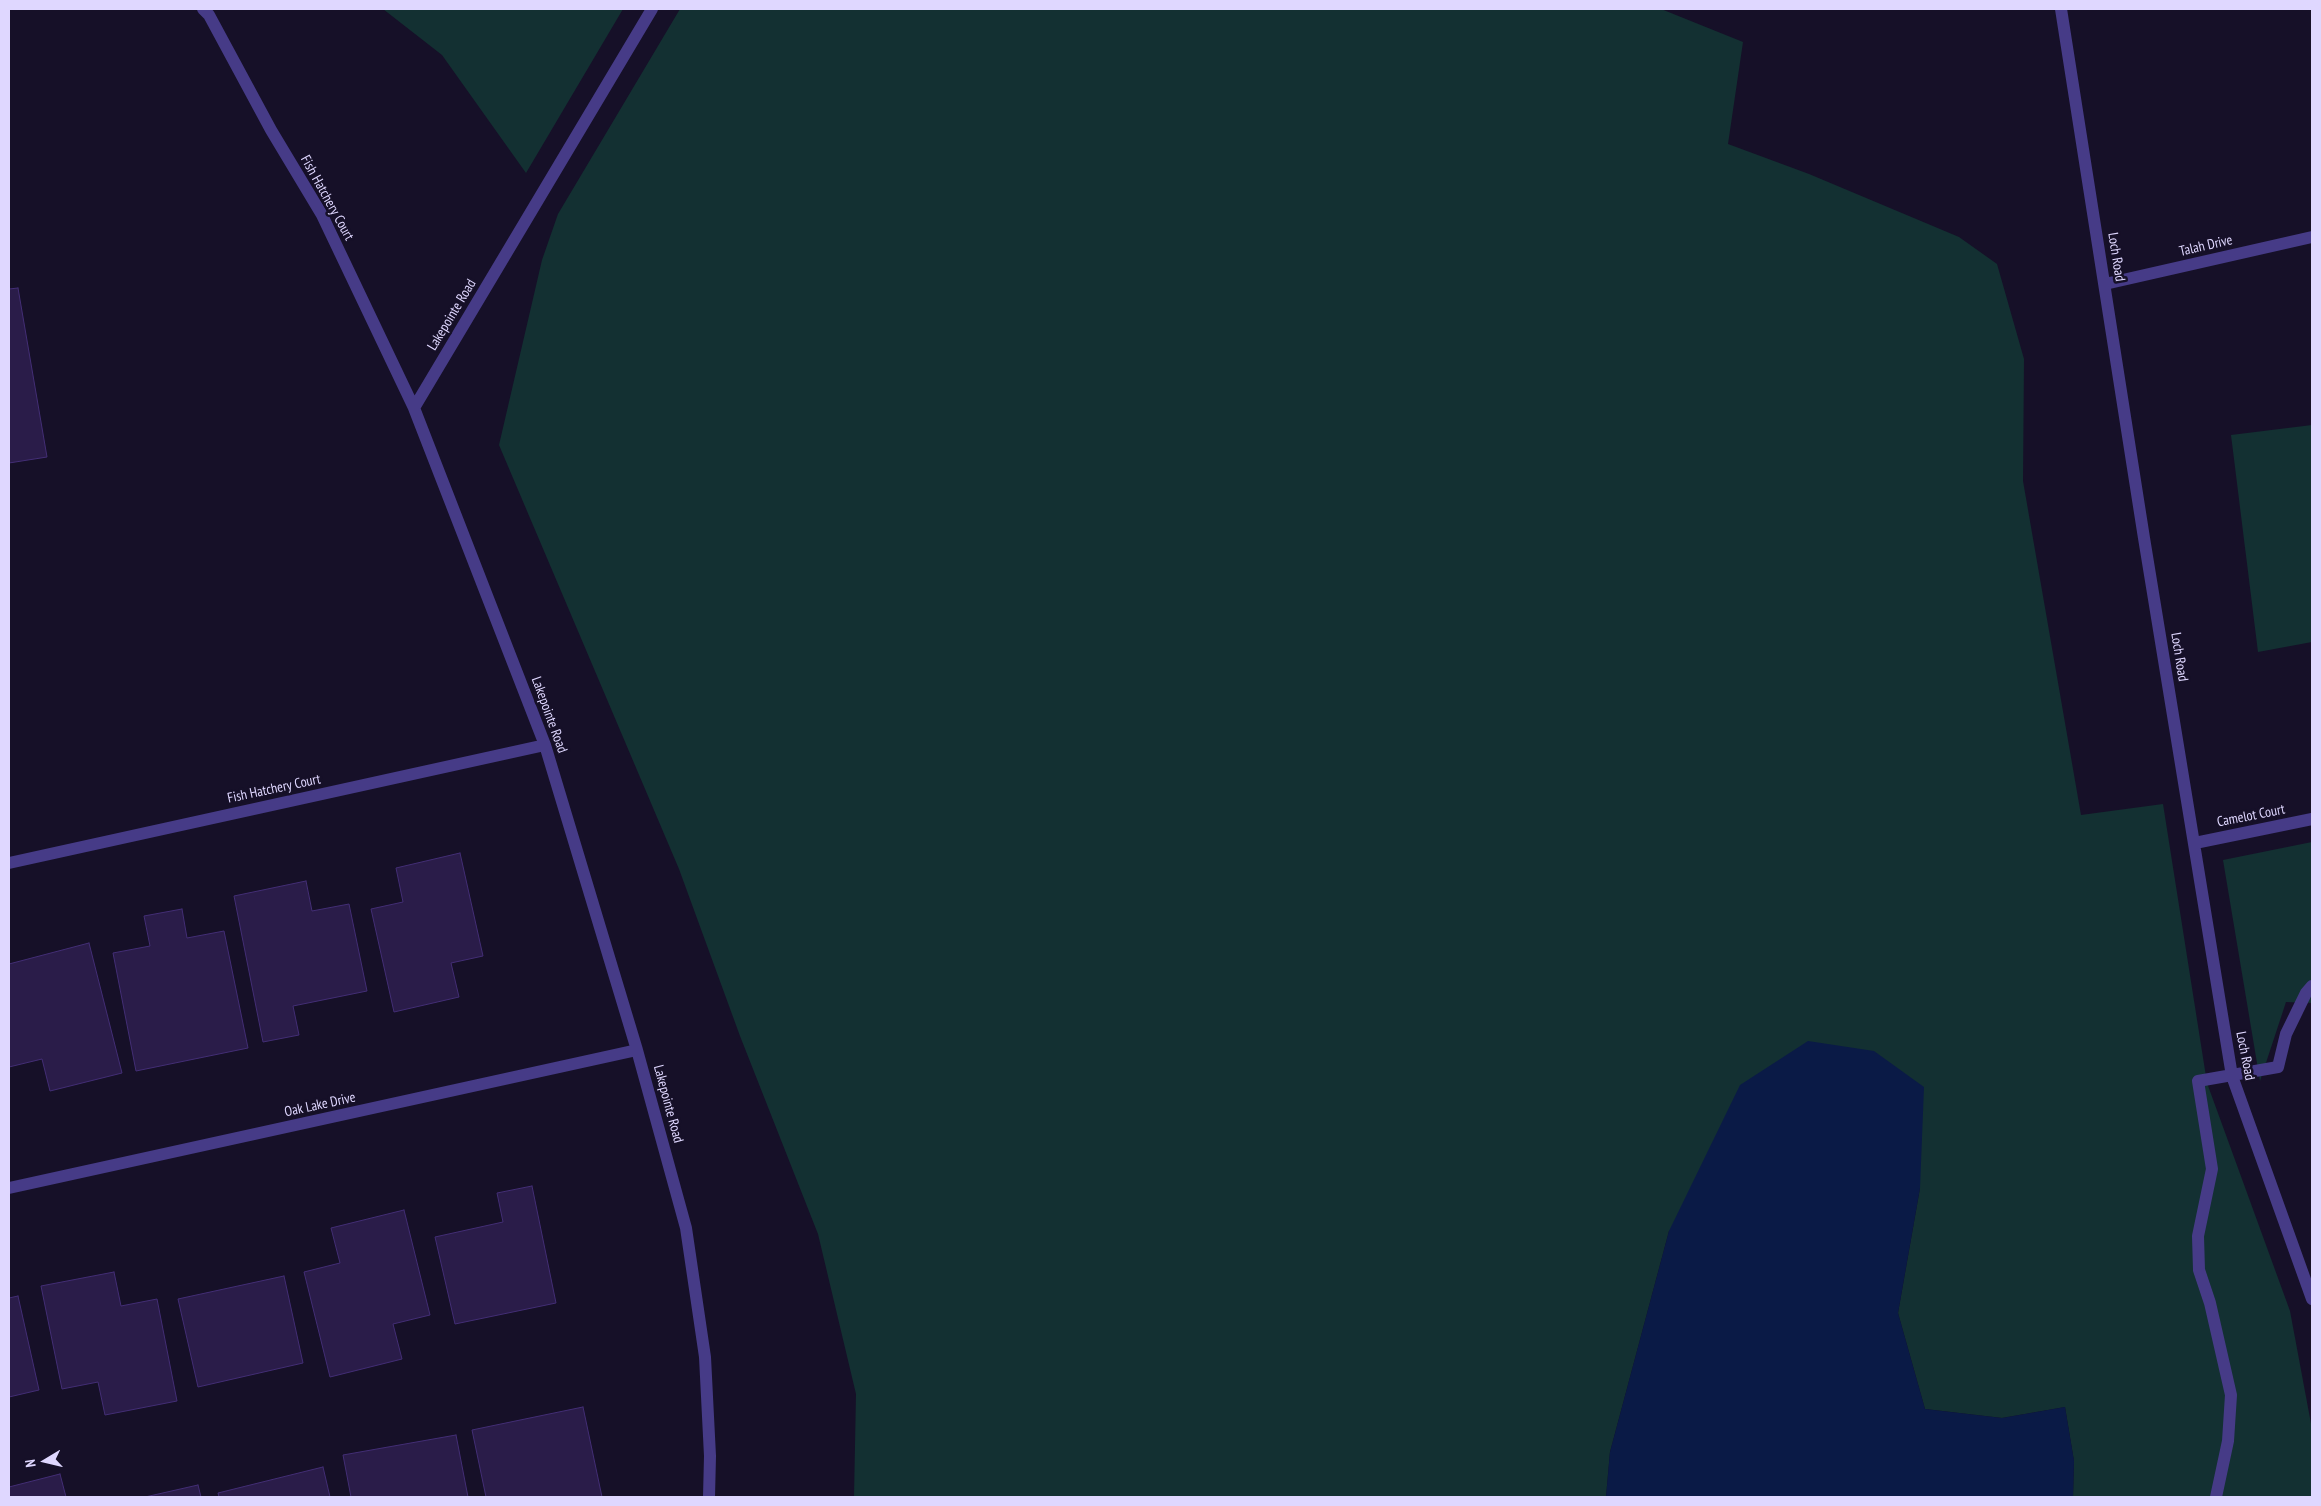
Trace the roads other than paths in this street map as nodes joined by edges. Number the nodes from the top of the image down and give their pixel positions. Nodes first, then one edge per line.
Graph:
1 (203, 9) edge
2 (652, 9) edge
3 (2062, 9) edge
4 (2312, 237) edge
5 (2105, 284) junction
6 (414, 408) junction
7 (546, 745) junction
8 (2312, 819) edge
9 (2195, 843) junction
10 (9, 863) edge
11 (2312, 986) edge
12 (638, 1050) junction
13 (2232, 1076) junction
14 (9, 1188) edge
15 (2312, 1299) edge
16 (708, 1497) edge
17 (2216, 1497) edge

1 - 6 street, Fish Hatchery Court
2 - 6 street, Lakepointe Road
3 - 5 street, Loch Road
4 - 5 street, Talah Drive
5 - 9 street, Loch Road
6 - 7 street, Lakepointe Road
7 - 10 street, Fish Hatchery Court
7 - 12 street, Lakepointe Road
8 - 9 street, Camelot Court
9 - 13 street, Loch Road
11 - 13 street
12 - 14 street, Oak Lake Drive
12 - 16 street, Lakepointe Road
13 - 15 street, Loch Road
13 - 17 street

